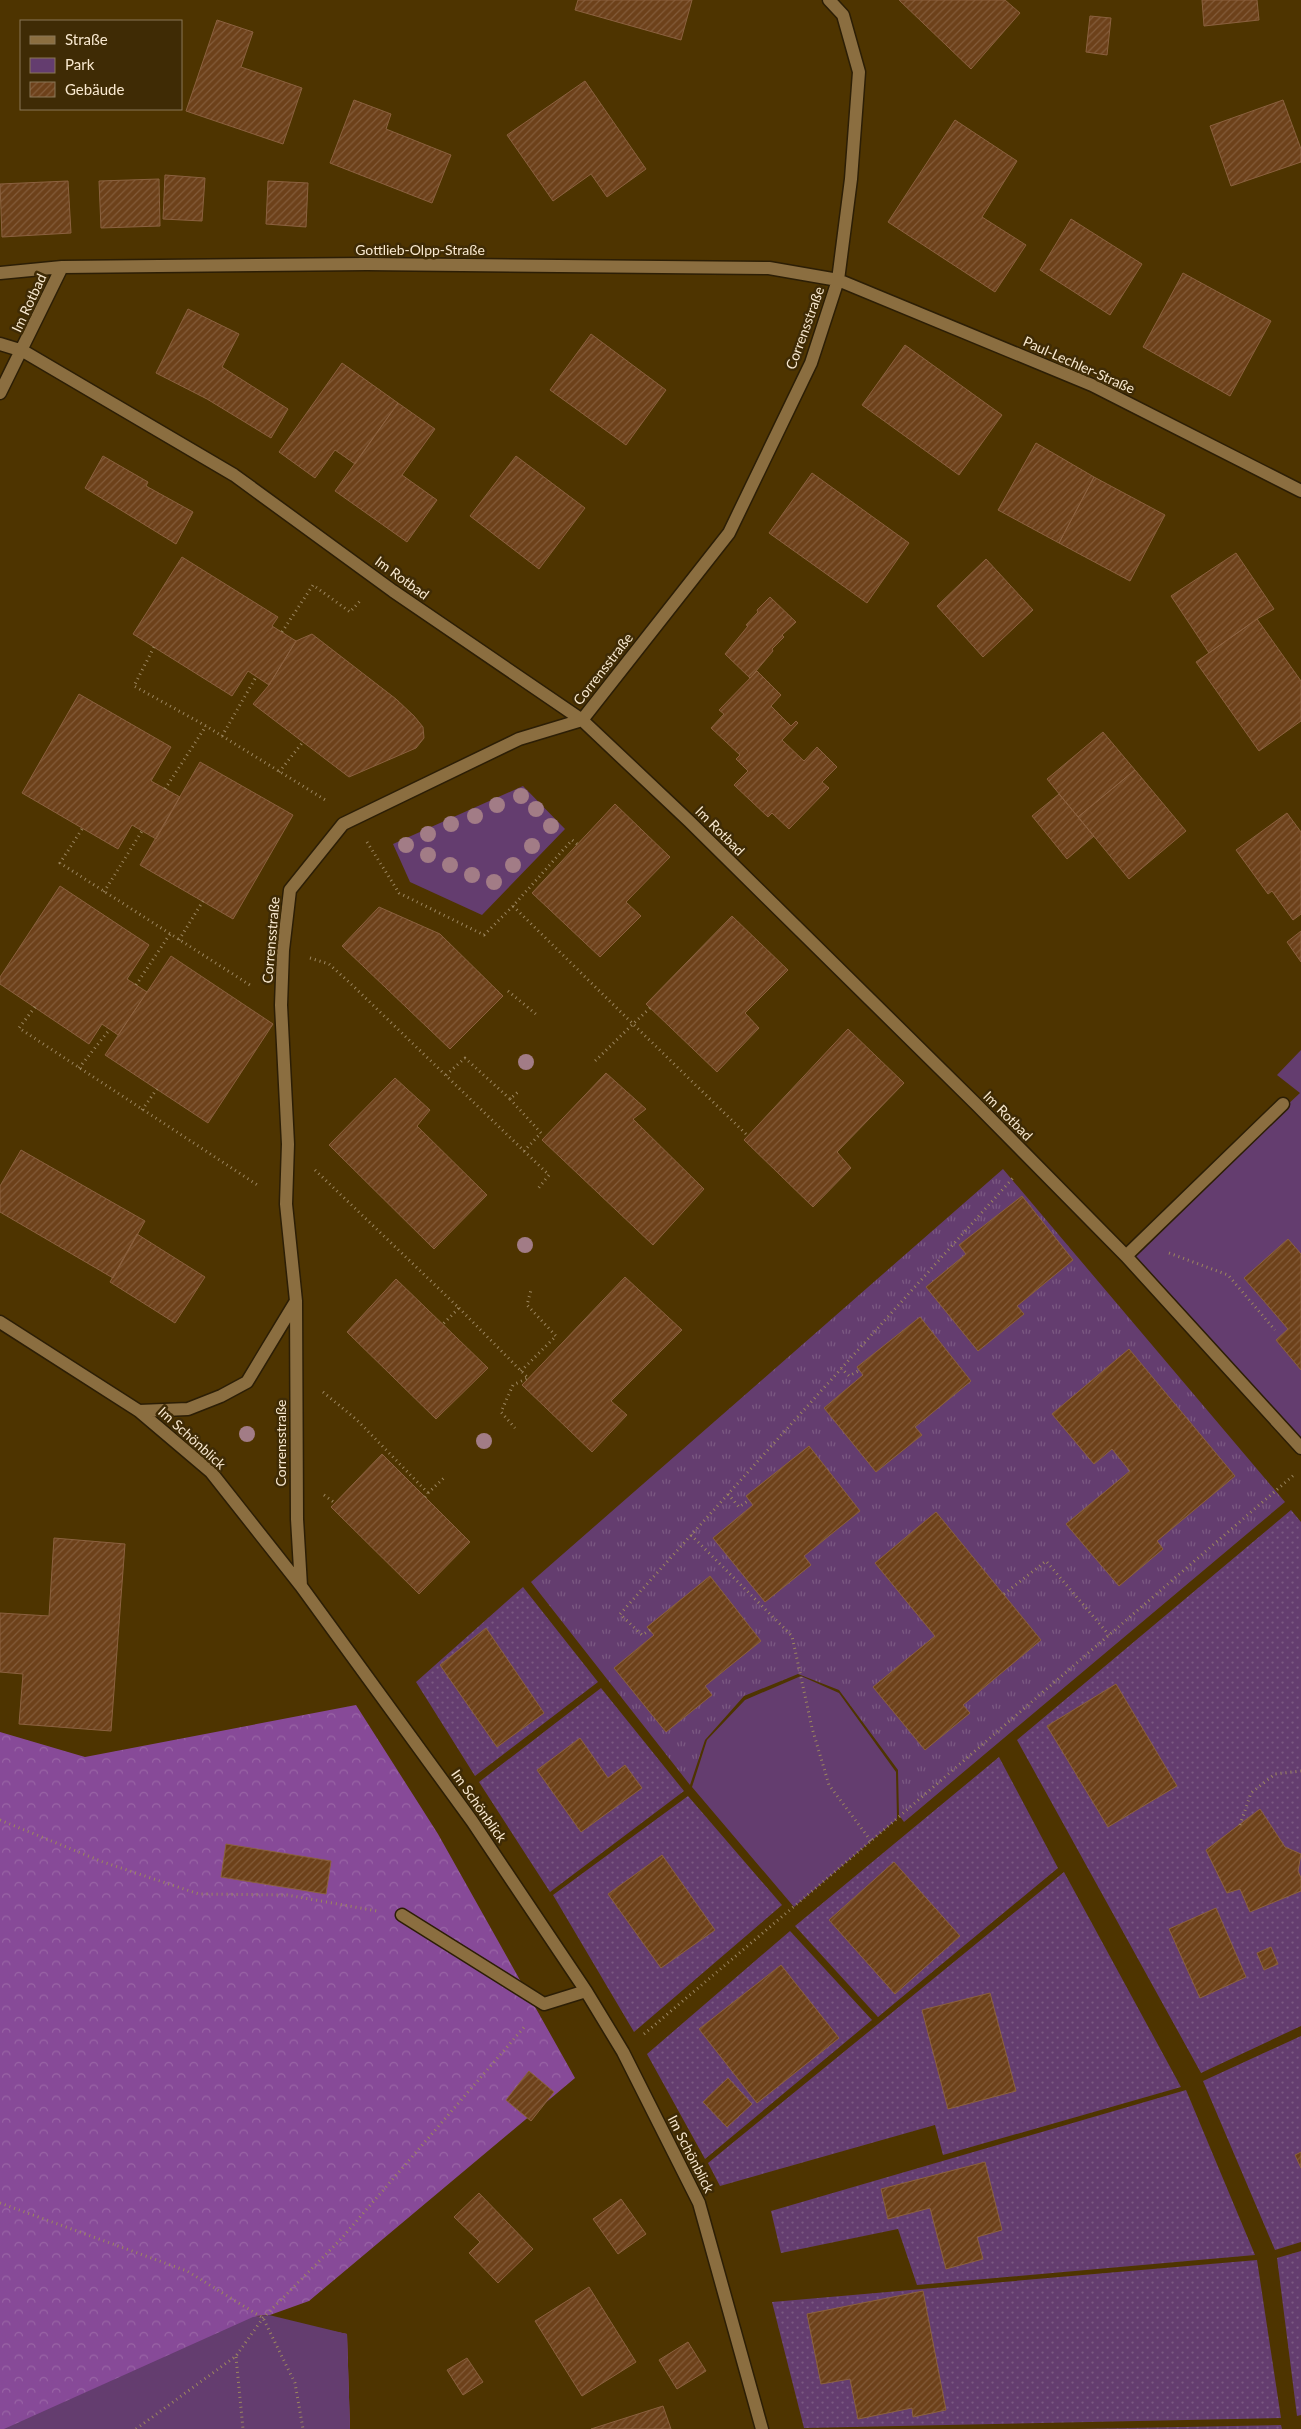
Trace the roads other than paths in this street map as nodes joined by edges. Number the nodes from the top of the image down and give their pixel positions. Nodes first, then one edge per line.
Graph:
1 (829, 0) edge
2 (62, 267) junction
3 (0, 274) edge
4 (838, 280) junction
5 (0, 344) edge
6 (23, 351) junction
7 (0, 393) edge
8 (1301, 491) edge
9 (582, 720) junction
10 (1283, 1104) dead end
11 (1126, 1256) junction
12 (296, 1301) junction
13 (0, 1322) edge
14 (139, 1411) junction
15 (1301, 1448) edge
16 (301, 1586) junction
17 (402, 1915) road end
18 (586, 1991) junction
19 (762, 2429) edge

1 - 4 street, Corrensstraße
2 - 3 street, Gottlieb-Olpp-Straße
2 - 4 street, Gottlieb-Olpp-Straße
2 - 6 street, Im Rotbad
4 - 8 street, Paul-Lechler-Straße
4 - 9 street, Corrensstraße
5 - 6 street, Im Rotbad
6 - 7 street
6 - 9 street, Im Rotbad
9 - 11 street, Im Rotbad
9 - 12 street, Corrensstraße
10 - 11 street
11 - 15 street, Im Rotbad
12 - 14 street
12 - 16 street, Corrensstraße
13 - 14 street, Im Schönblick
14 - 16 street, Im Schönblick
16 - 18 street, Im Schönblick
17 - 18 street
18 - 19 street, Im Schönblick

